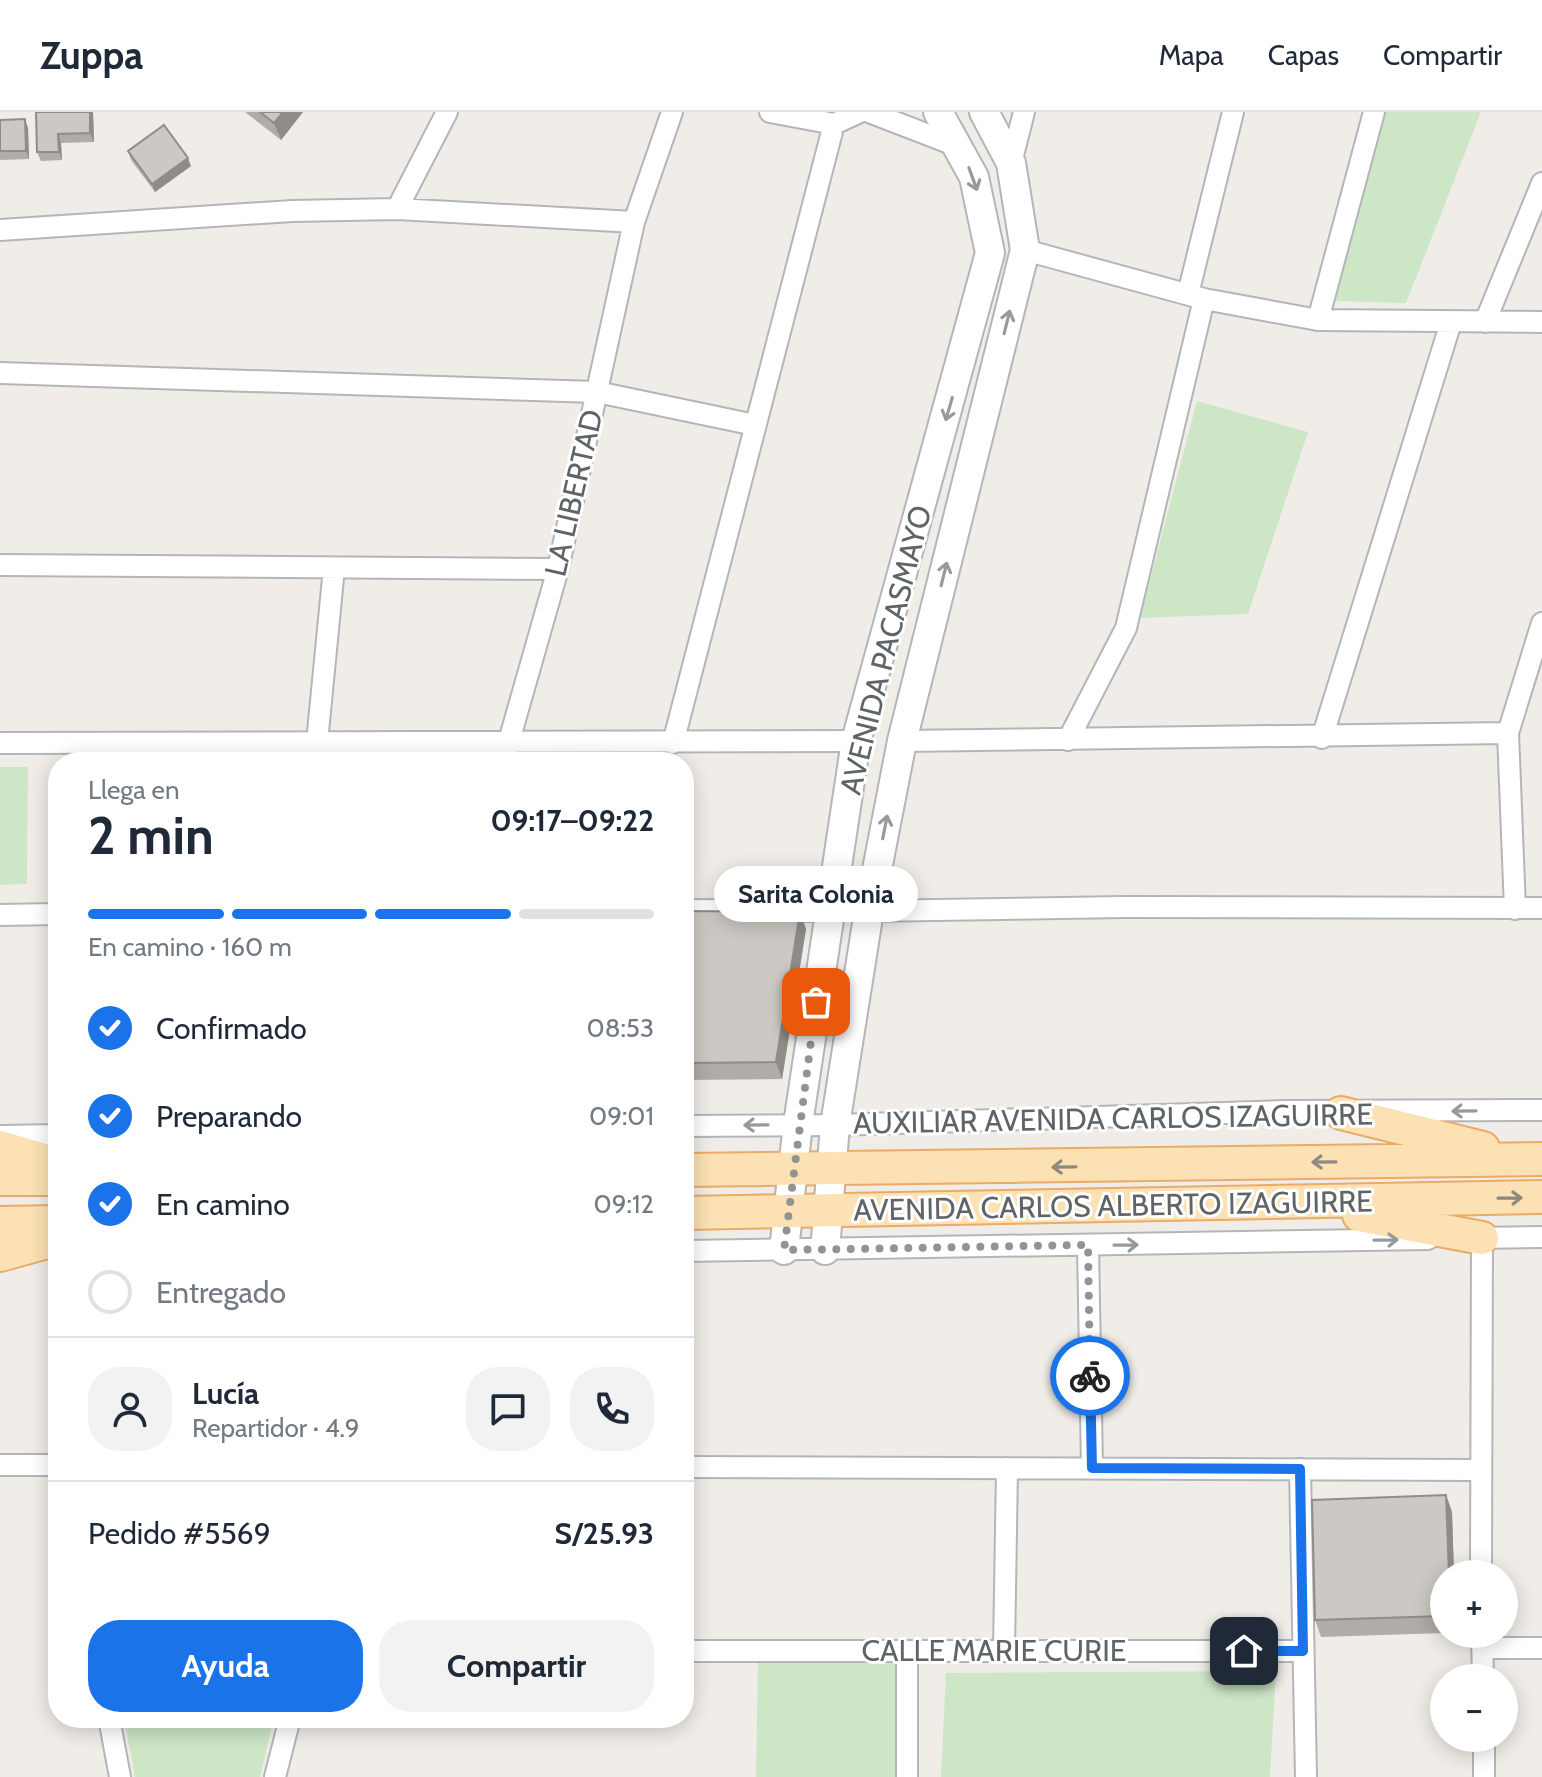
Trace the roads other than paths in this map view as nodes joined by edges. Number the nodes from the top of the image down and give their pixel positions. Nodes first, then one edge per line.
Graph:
1 (447, 112) edge
2 (672, 112) edge
3 (770, 112) edge
4 (860, 112) edge
5 (869, 112) edge
6 (938, 112) edge
7 (984, 112) edge
8 (1024, 112) edge
9 (1233, 112) edge
10 (1374, 112) edge
11 (834, 124) junction
12 (957, 146) junction
13 (1011, 163) junction
14 (1542, 183) edge
15 (397, 209) junction
16 (634, 222) junction
17 (0, 230) edge
18 (1025, 250) junction
19 (1196, 296) junction
20 (1318, 320) junction
21 (1451, 322) junction
22 (1485, 322) junction
23 (1542, 322) edge
24 (960, 369) junction
25 (0, 373) edge
26 (993, 377) junction
27 (597, 392) junction
28 (755, 425) junction
29 (0, 565) edge
30 (334, 568) junction
31 (558, 569) junction
32 (1542, 623) edge
33 (1508, 733) junction
34 (1322, 738) junction
35 (1068, 740) junction
36 (508, 741) junction
37 (856, 741) junction
38 (902, 741) junction
39 (317, 742) junction
40 (0, 743) edge
41 (673, 743) junction
42 (505, 752) edge
43 (1542, 908) edge
44 (1515, 909) junction
45 (694, 910) edge
46 (830, 911) junction
47 (869, 911) junction
48 (48, 914) edge
49 (0, 915) edge
50 (1542, 1110) edge
51 (1341, 1113) junction
52 (798, 1124) junction
53 (835, 1125) junction
54 (694, 1126) edge
55 (48, 1135) edge
56 (0, 1136) edge
57 (0, 1147) edge
58 (1536, 1159) edge
59 (48, 1161) edge
60 (793, 1169) junction
61 (694, 1170) edge
62 (829, 1171) junction
63 (0, 1179) edge
64 (48, 1179) edge
65 (1542, 1197) edge
66 (1293, 1202) junction
67 (788, 1212) junction
68 (694, 1213) edge
69 (827, 1213) junction
70 (48, 1222) edge
71 (0, 1223) edge
72 (1542, 1237) edge
73 (1482, 1238) junction
74 (48, 1242) edge
75 (1088, 1245) junction
76 (784, 1250) junction
77 (825, 1250) junction
78 (694, 1251) edge
79 (0, 1255) edge
80 (48, 1255) edge
81 (0, 1465) edge
82 (48, 1465) edge
83 (694, 1467) edge
84 (1007, 1468) junction
85 (1092, 1468) junction
86 (1300, 1469) junction
87 (1479, 1470) junction
88 (1481, 1560) edge
89 (1518, 1645) edge
90 (1542, 1648) edge
91 (694, 1651) edge
92 (907, 1651) junction
93 (1004, 1651) junction
94 (1303, 1651) junction
95 (111, 1728) edge
96 (287, 1728) edge
97 (1484, 1752) edge
98 (120, 1777) edge
99 (275, 1777) edge
100 (907, 1777) edge
101 (1306, 1777) edge
102 (1484, 1777) edge

1 - 15 street
2 - 16 street, LA LIBERTAD
3 - 11 street
4 - 11 street
5 - 12 street
6 - 12 main road, AVENIDA PACASMAYO
7 - 13 main road, AVENIDA PACASMAYO
8 - 13 street
9 - 19 street
10 - 20 street
11 - 28 street
12 -> 24 main road, AVENIDA PACASMAYO
13 - 18 main road, AVENIDA PACASMAYO
14 - 22 street
15 - 16 street
15 - 17 street
16 - 27 street, LA LIBERTAD
18 - 19 street
26 -> 18 main road, AVENIDA PACASMAYO
19 - 20 street
19 - 35 street
20 - 21 street
21 - 22 street
21 - 34 street
22 - 23 street
24 - 26 main road
24 -> 37 main road, AVENIDA PACASMAYO
25 - 27 street
38 -> 26 main road, AVENIDA PACASMAYO
27 - 28 street
27 - 31 street, LA LIBERTAD
28 - 41 street
29 - 30 street
30 - 31 street
30 - 39 street
31 - 36 street, LA LIBERTAD
32 - 33 street
33 - 34 street
33 - 44 street
34 - 35 street
35 - 38 street
36 - 39 street
36 - 41 street
36 - 42 street, LA LIBERTAD
37 - 41 street
37 - 46 main road, AVENIDA PACASMAYO
47 -> 38 main road, AVENIDA PACASMAYO
39 - 40 street
43 - 44 street
44 - 47 street
45 - 46 street
46 - 52 main road, AVENIDA PACASMAYO
47 - 53 main road, AVENIDA PACASMAYO
48 - 49 street
50 -> 51 street, AUXILIAR AVENIDA CARLOS IZAGUIRRE
51 - 53 street, AUXILIAR AVENIDA CARLOS IZAGUIRRE
51 - 58 main road
52 - 53 street, AUXILIAR AVENIDA CARLOS IZAGUIRRE
52 -> 54 street, AUXILIAR AVENIDA CARLOS IZAGUIRRE
52 - 60 main road, AVENIDA PACASMAYO
53 - 62 main road, AVENIDA PACASMAYO
55 - 56 street
57 - 59 main road
58 -> 62 main road, AVENIDA CARLOS ALBERTO IZAGUIRRE
60 - 61 main road, AVENIDA CARLOS ALBERTO IZAGUIRRE
60 - 62 main road, AVENIDA CARLOS ALBERTO IZAGUIRRE
60 - 67 main road, AVENIDA PACASMAYO
62 - 69 main road, AVENIDA PACASMAYO
63 - 64 main road
66 -> 65 main road, AVENIDA CARLOS ALBERTO IZAGUIRRE
66 - 69 main road, AVENIDA CARLOS ALBERTO IZAGUIRRE
66 - 73 main road
67 - 68 main road, AVENIDA CARLOS ALBERTO IZAGUIRRE
67 - 69 main road, AVENIDA CARLOS ALBERTO IZAGUIRRE
67 - 76 main road, AVENIDA PACASMAYO
69 - 77 main road, AVENIDA PACASMAYO
70 - 71 main road
72 - 73 street
75 -> 73 street
73 - 87 street
74 - 79 main road
75 - 77 street
75 - 85 street
76 - 77 street
76 - 78 street
79 - 80 street
81 - 82 street
83 - 84 street
84 - 85 street
84 - 93 street
85 - 86 street
86 - 87 street
86 - 94 street
87 - 88 street
89 - 90 street
91 - 92 street, CALLE MARIE CURIE
92 - 93 street, CALLE MARIE CURIE
92 - 100 street
93 - 94 street, CALLE MARIE CURIE
94 - 101 street
95 - 98 street
96 - 99 street
97 - 102 street

